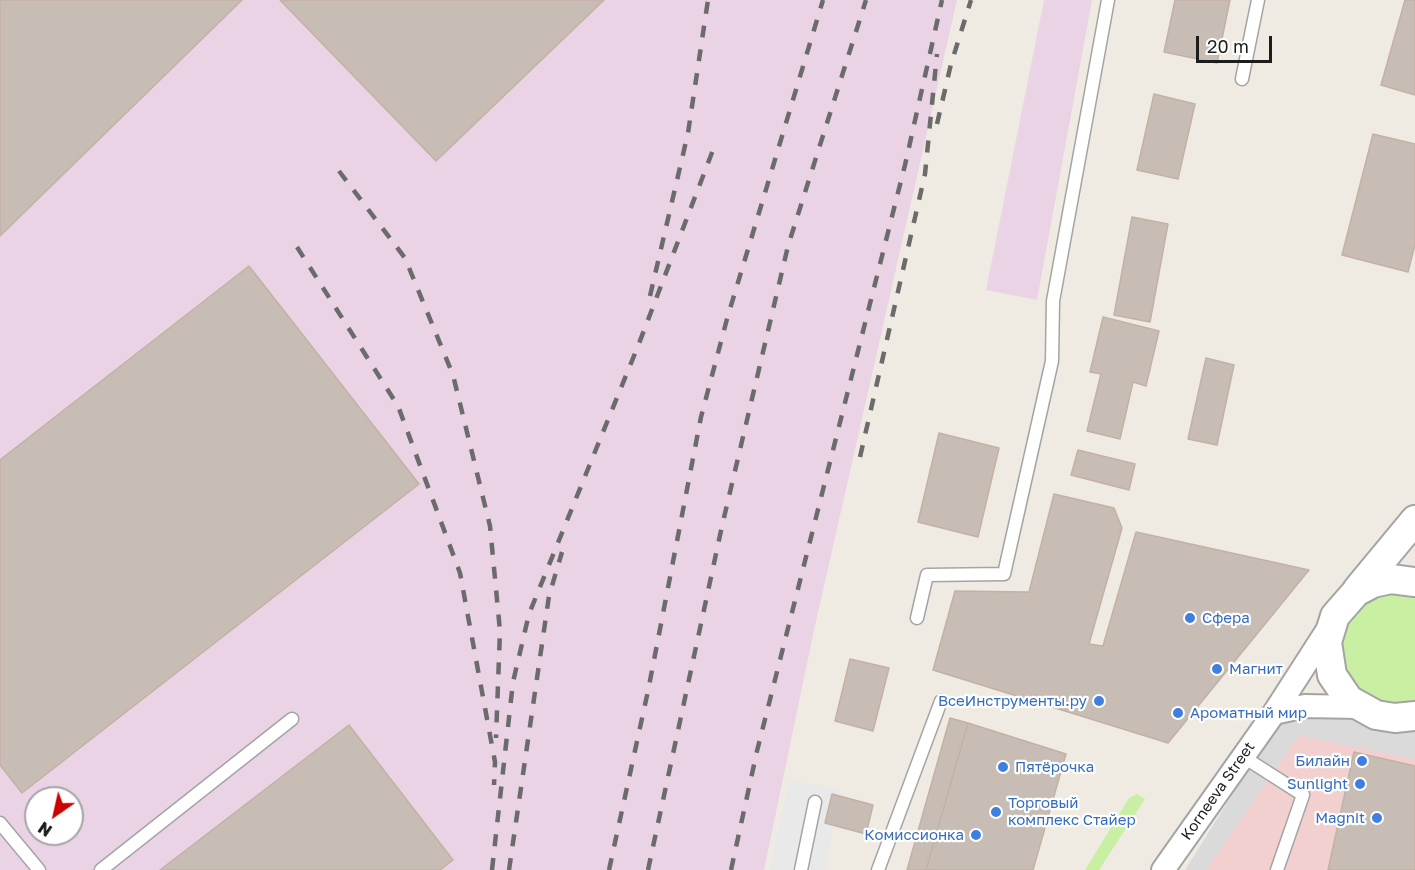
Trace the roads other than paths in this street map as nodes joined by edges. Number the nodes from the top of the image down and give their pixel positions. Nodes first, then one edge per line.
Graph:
1 (1108, 0) edge
2 (1258, 0) edge
3 (1242, 79) dead end
4 (1415, 520) edge
5 (1415, 582) edge
6 (1356, 592) junction
7 (917, 618) dead end
8 (1331, 625) junction
9 (941, 701) dead end
10 (1359, 707) junction
11 (1274, 713) junction
12 (1414, 716) edge
13 (292, 719) dead end
14 (1242, 756) junction
15 (814, 802) dead end
16 (0, 823) edge
17 (39, 870) edge
18 (101, 870) edge
19 (801, 870) edge
20 (878, 870) edge
21 (1163, 870) edge
22 (1276, 870) edge

1 - 7 lane
2 - 3 lane
4 - 6 street
5 - 6 street
6 - 8 street
8 - 10 street
8 - 11 street, Korneeva Street
9 - 20 lane
10 - 11 street
10 - 12 street
11 - 14 street, Korneeva Street
13 - 18 lane
14 - 21 street, Korneeva Street
14 - 22 lane
15 - 19 lane
16 - 17 lane

